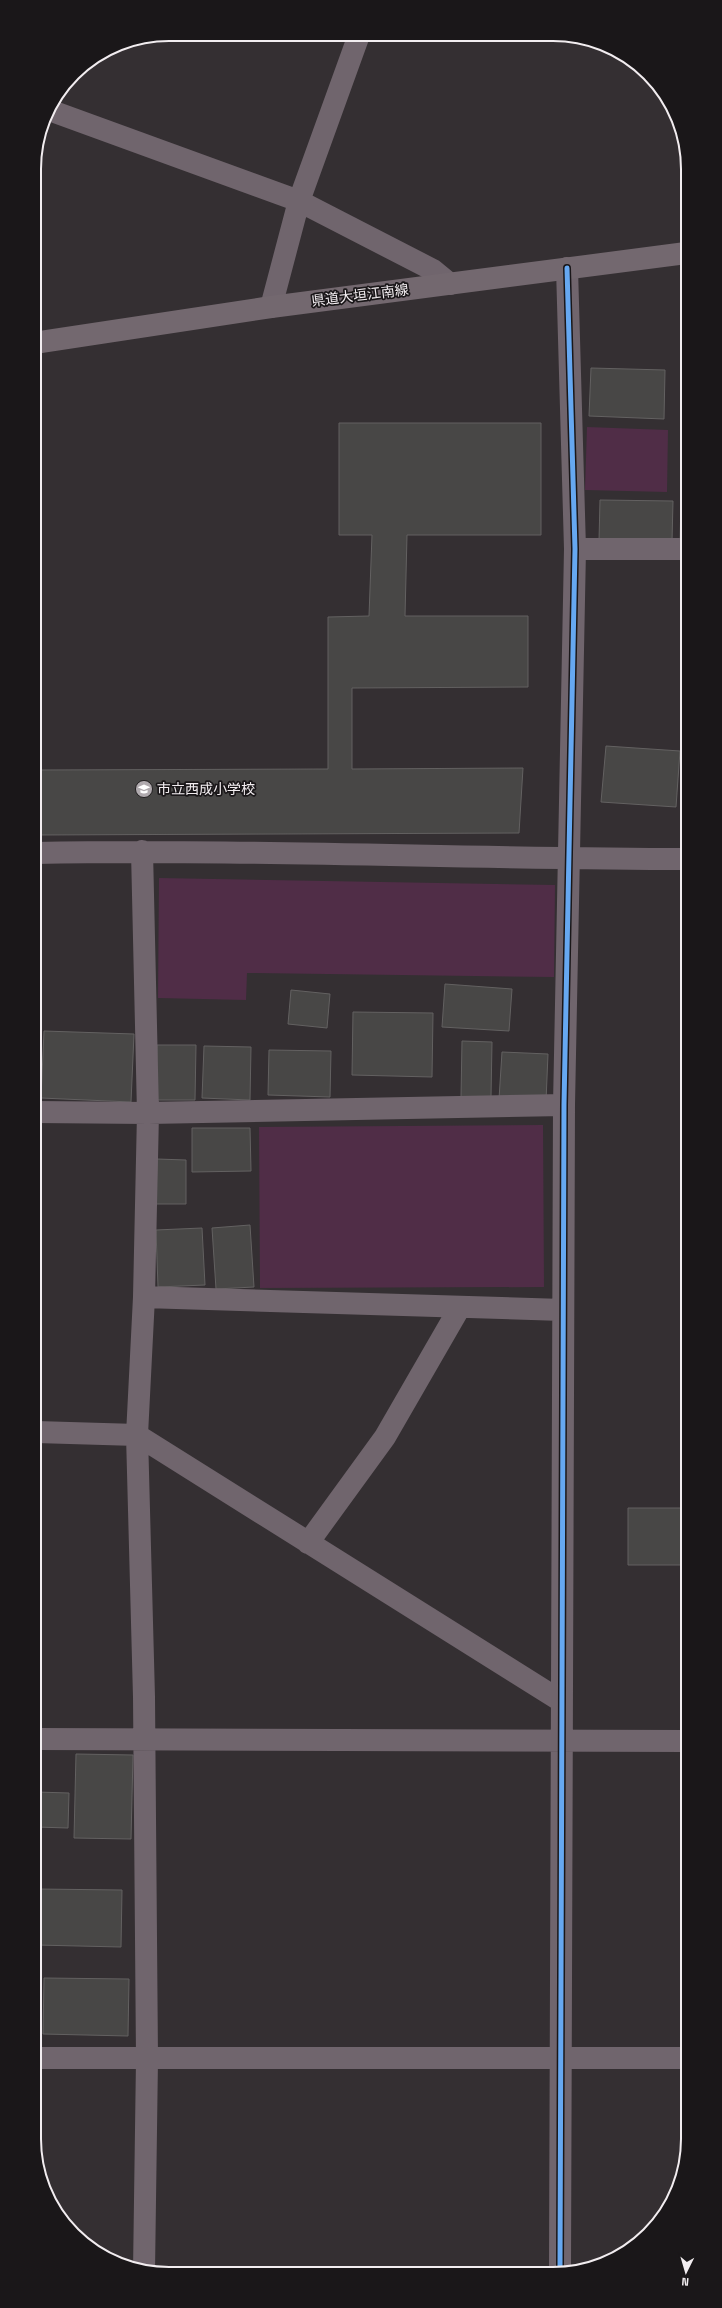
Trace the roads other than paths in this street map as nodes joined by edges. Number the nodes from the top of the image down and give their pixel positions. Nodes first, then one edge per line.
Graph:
1 (357, 41) edge
2 (55, 112) edge
3 (299, 201) junction
4 (681, 254) edge
5 (567, 268) junction
6 (450, 284) junction
7 (271, 307) junction
8 (41, 343) edge
9 (681, 549) edge
10 (575, 550) junction
11 (142, 851) junction
12 (41, 853) edge
13 (567, 859) junction
14 (681, 859) edge
15 (564, 1105) junction
16 (41, 1112) edge
17 (148, 1113) junction
18 (144, 1297) junction
19 (460, 1307) junction
20 (563, 1310) junction
21 (41, 1432) edge
22 (137, 1435) junction
23 (308, 1543) junction
24 (561, 1701) junction
25 (41, 1738) edge
26 (145, 1739) junction
27 (561, 1740) junction
28 (681, 1740) edge
29 (41, 2058) edge
30 (562, 2058) junction
31 (681, 2058) edge
32 (147, 2059) junction
33 (144, 2265) edge
34 (560, 2267) edge

1 - 3 street
2 - 3 street
3 - 6 street
3 - 7 street
4 - 5 main road, 県道大垣江南線
5 - 6 main road, 県道大垣江南線
5 - 10 street
6 - 7 main road, 県道大垣江南線
7 - 8 main road, 県道大垣江南線
9 - 10 street
10 - 13 street
11 - 12 street
11 - 13 street
11 - 17 street
13 - 14 street
13 - 15 street
15 - 17 street
15 - 20 street
16 - 17 street
17 - 18 street
18 - 19 street
18 - 22 street
19 - 20 street
19 - 23 street
20 - 24 street
21 - 22 street
22 - 23 street
22 - 26 street
23 - 24 street
24 - 27 street
25 - 26 street
26 - 27 street
26 - 32 street
27 - 28 street
27 - 30 street
29 - 32 street
30 - 31 street
30 - 32 street
30 - 34 street
32 - 33 street

